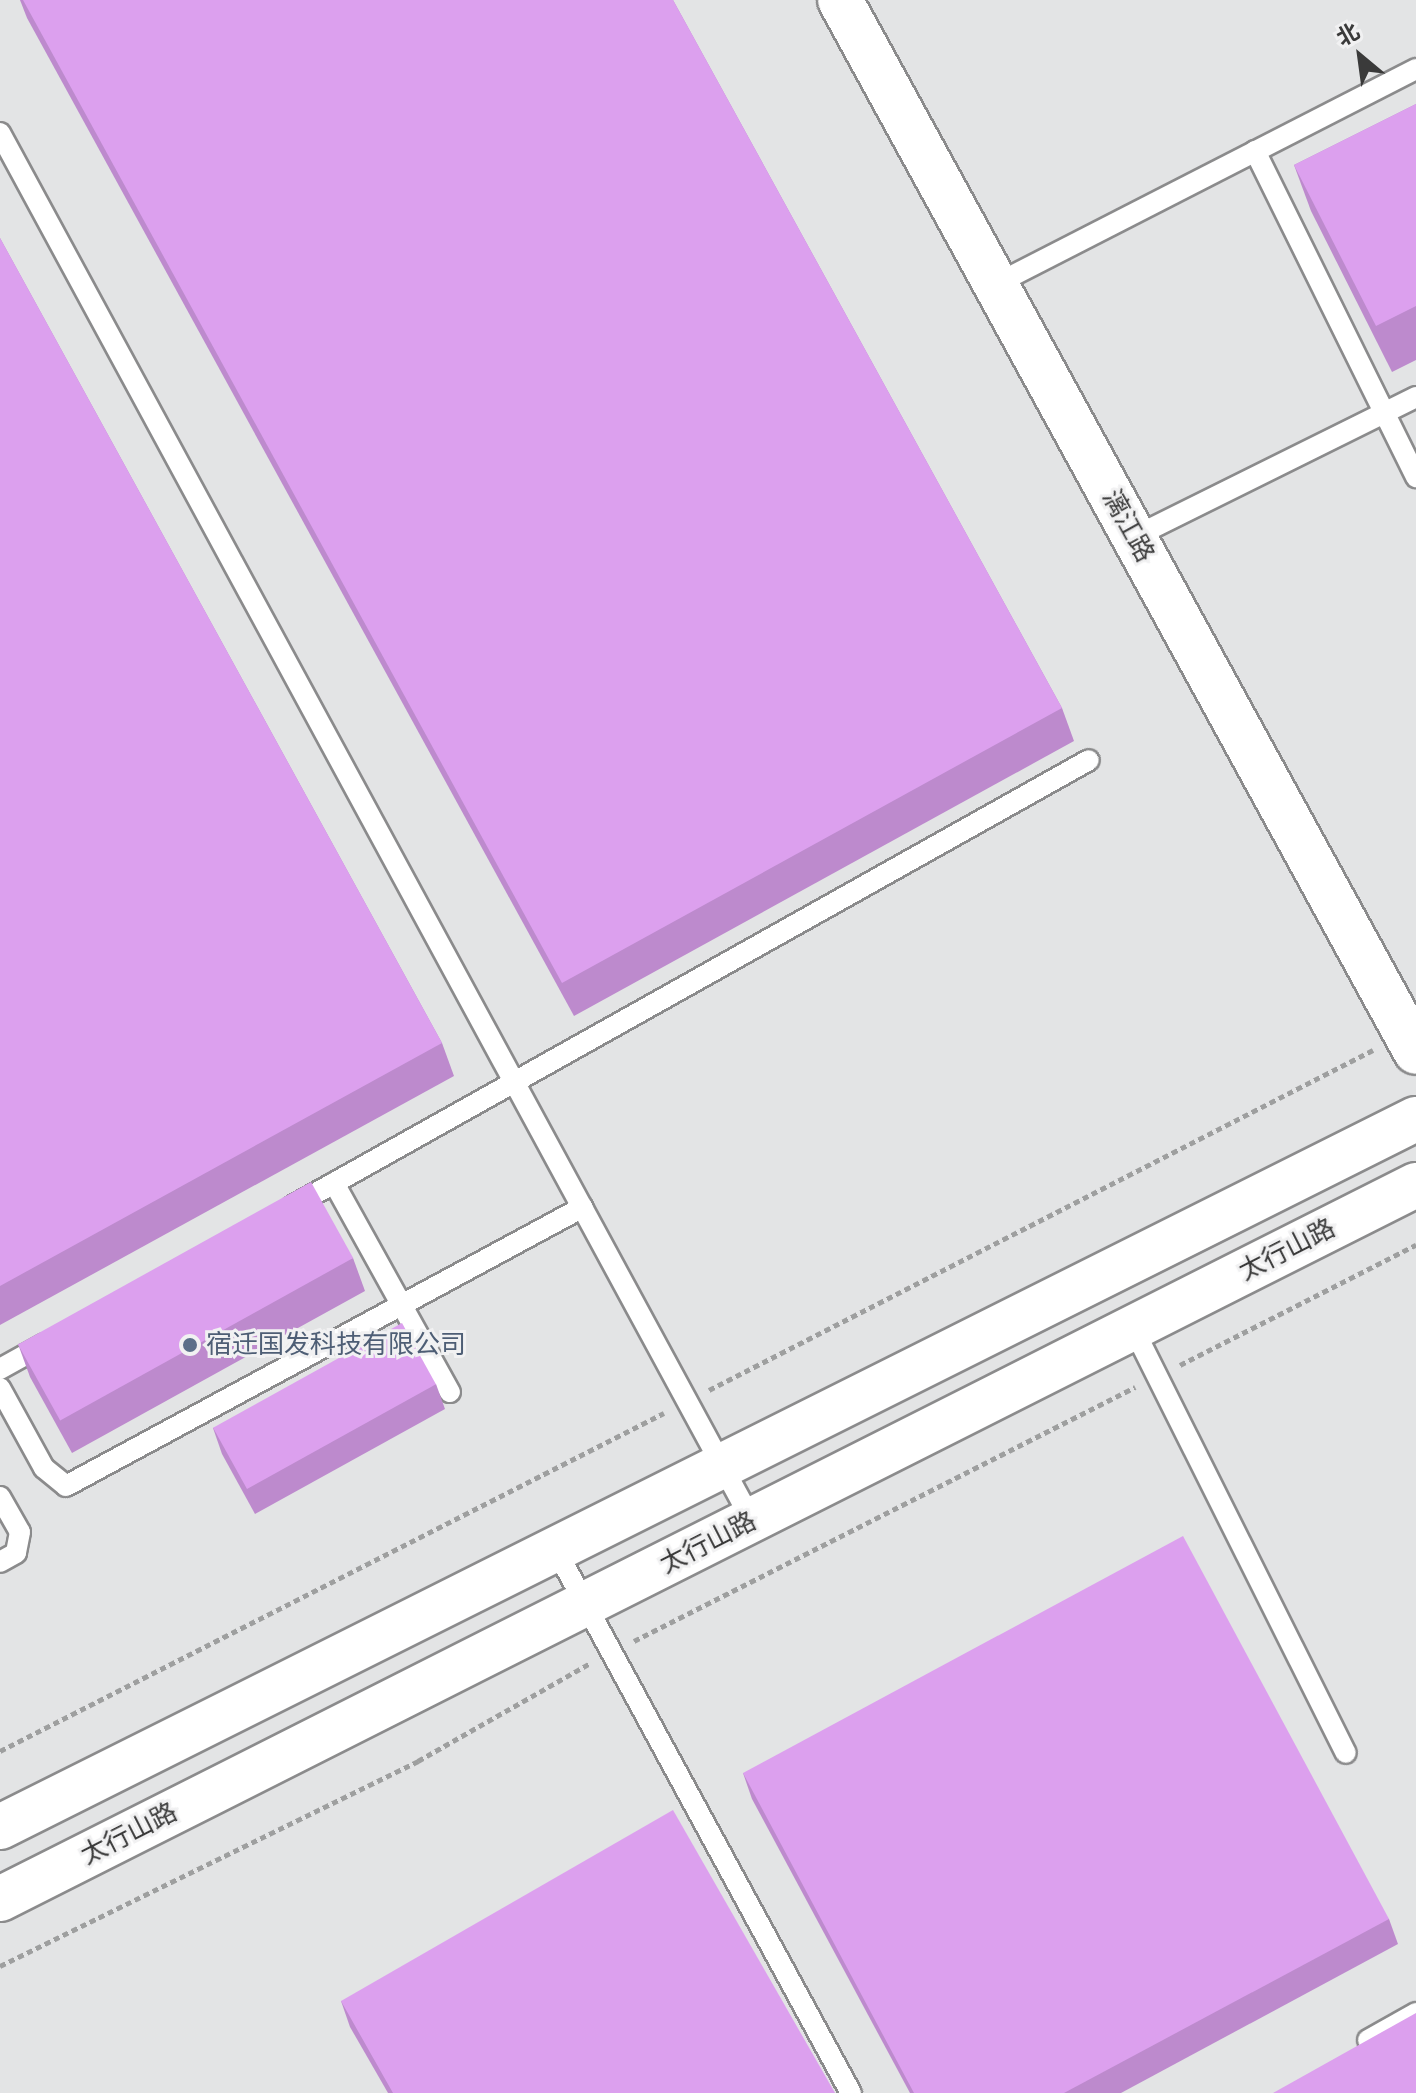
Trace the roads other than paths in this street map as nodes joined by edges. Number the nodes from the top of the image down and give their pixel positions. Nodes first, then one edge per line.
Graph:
1 (840, 0) edge
2 (1416, 69) edge
3 (0, 133) edge
4 (1255, 151) junction
5 (996, 284) junction
6 (1416, 397) edge
7 (1384, 413) junction
8 (1416, 477) edge
9 (1134, 537) junction
10 (1089, 760) dead end
11 (1416, 1052) edge
12 (515, 1082) junction
13 (1416, 1119) edge
14 (334, 1183) junction
15 (1416, 1185) edge
16 (583, 1207) junction
17 (278, 1214) edge
18 (402, 1305) junction
19 (1133, 1328) junction
20 (70, 1331) edge
21 (0, 1369) edge
22 (0, 1388) edge
23 (450, 1392) dead end
24 (724, 1466) junction
25 (0, 1497) edge
26 (752, 1521) junction
27 (556, 1550) junction
28 (0, 1562) edge
29 (585, 1605) junction
30 (1346, 1753) dead end
31 (0, 1827) edge
32 (0, 1899) edge
33 (1416, 2013) edge
34 (1352, 2049) edge
35 (851, 2093) edge

1 - 5 street, 漓江路
2 - 4 lane
3 - 12 lane
4 - 5 lane
4 - 7 lane
5 - 9 street, 漓江路
6 - 7 lane
7 - 8 lane
7 - 9 lane
9 - 11 street, 漓江路
10 - 12 lane
12 - 14 lane
12 - 16 lane
13 - 24 street
14 - 17 lane
14 - 18 lane
15 - 19 street, 太行山路
16 - 18 lane
16 - 24 lane
18 - 22 lane
18 - 23 lane
19 - 26 street, 太行山路
19 - 30 lane
20 - 21 lane
24 - 26 lane
24 - 27 street
25 - 28 lane
26 - 29 street, 太行山路
27 - 29 lane
27 - 31 street
29 - 32 street, 太行山路
29 - 35 lane
33 - 34 lane

